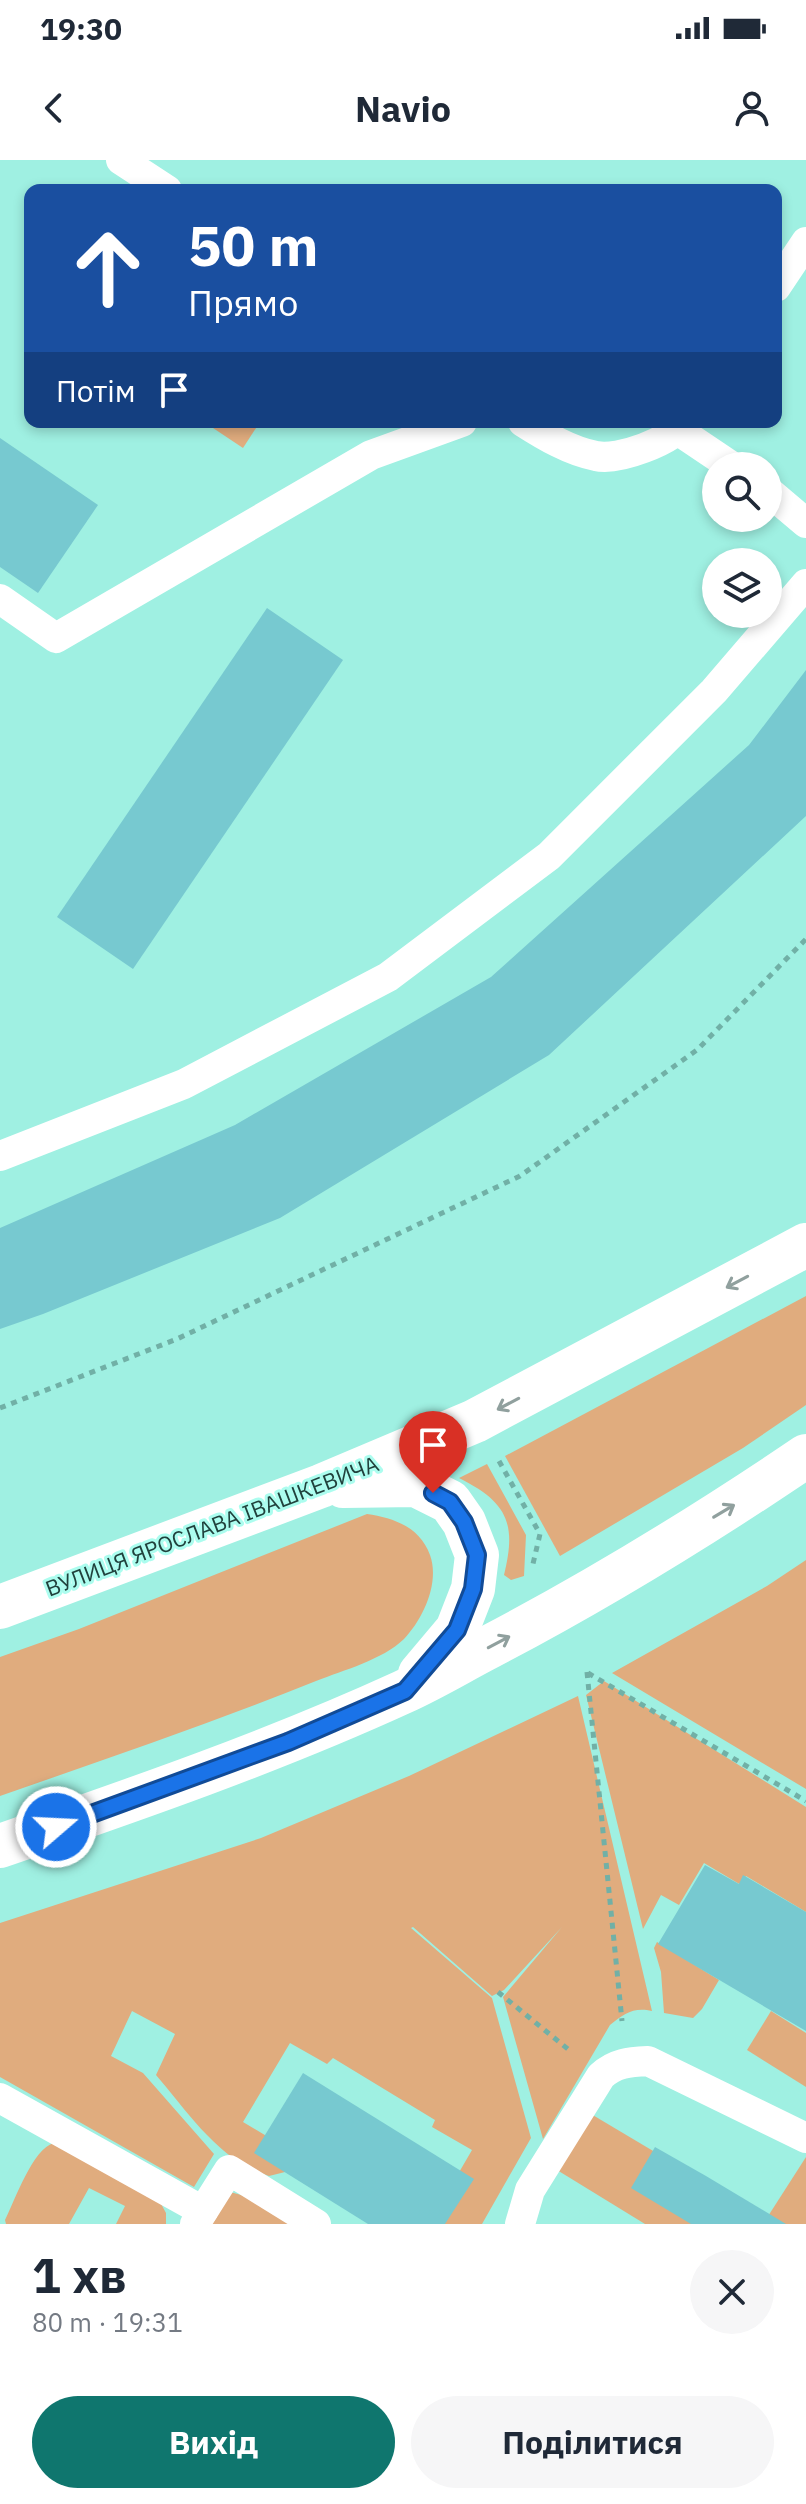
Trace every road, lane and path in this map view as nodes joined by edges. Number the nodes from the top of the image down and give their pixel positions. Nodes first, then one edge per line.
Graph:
1 (121, 160) edge
2 (158, 184) edge
3 (806, 242) edge
4 (782, 278) edge
5 (445, 428) edge
6 (532, 428) edge
7 (679, 428) edge
8 (684, 428) edge
9 (714, 452) edge
10 (782, 503) edge
11 (806, 523) edge
12 (806, 584) edge
13 (0, 599) edge
14 (806, 939) edge
15 (0, 1156) edge
16 (806, 1245) edge
17 (0, 1408) edge
18 (806, 1456) edge
19 (497, 1457) dead end
20 (321, 1486) junction
21 (530, 1572) dead end
22 (0, 1607) edge
23 (405, 1691) junction
24 (806, 1801) edge
25 (0, 1846) edge
26 (498, 1992) dead end
27 (613, 2069) junction
28 (0, 2098) edge
29 (806, 2138) edge
30 (199, 2217) edge
31 (316, 2224) edge
32 (520, 2224) edge

1 - 2 lane
3 - 4 lane
5 - 13 lane
6 - 7 lane
8 - 9 lane
10 - 11 lane
12 - 15 lane
14 - 17 path
16 -> 20 main road, ВУЛИЦЯ ЯРОСЛАВА ІВАШКЕВИЧА
23 -> 18 main road
19 - 21 path
20 - 22 main road, ВУЛИЦЯ ЯРОСЛАВА ІВАШКЕВИЧА
20 - 23 main road
23 - 25 main road
24 - 27 path
26 - 27 path
27 - 29 lane
27 - 32 lane
28 - 30 lane
30 - 31 lane

